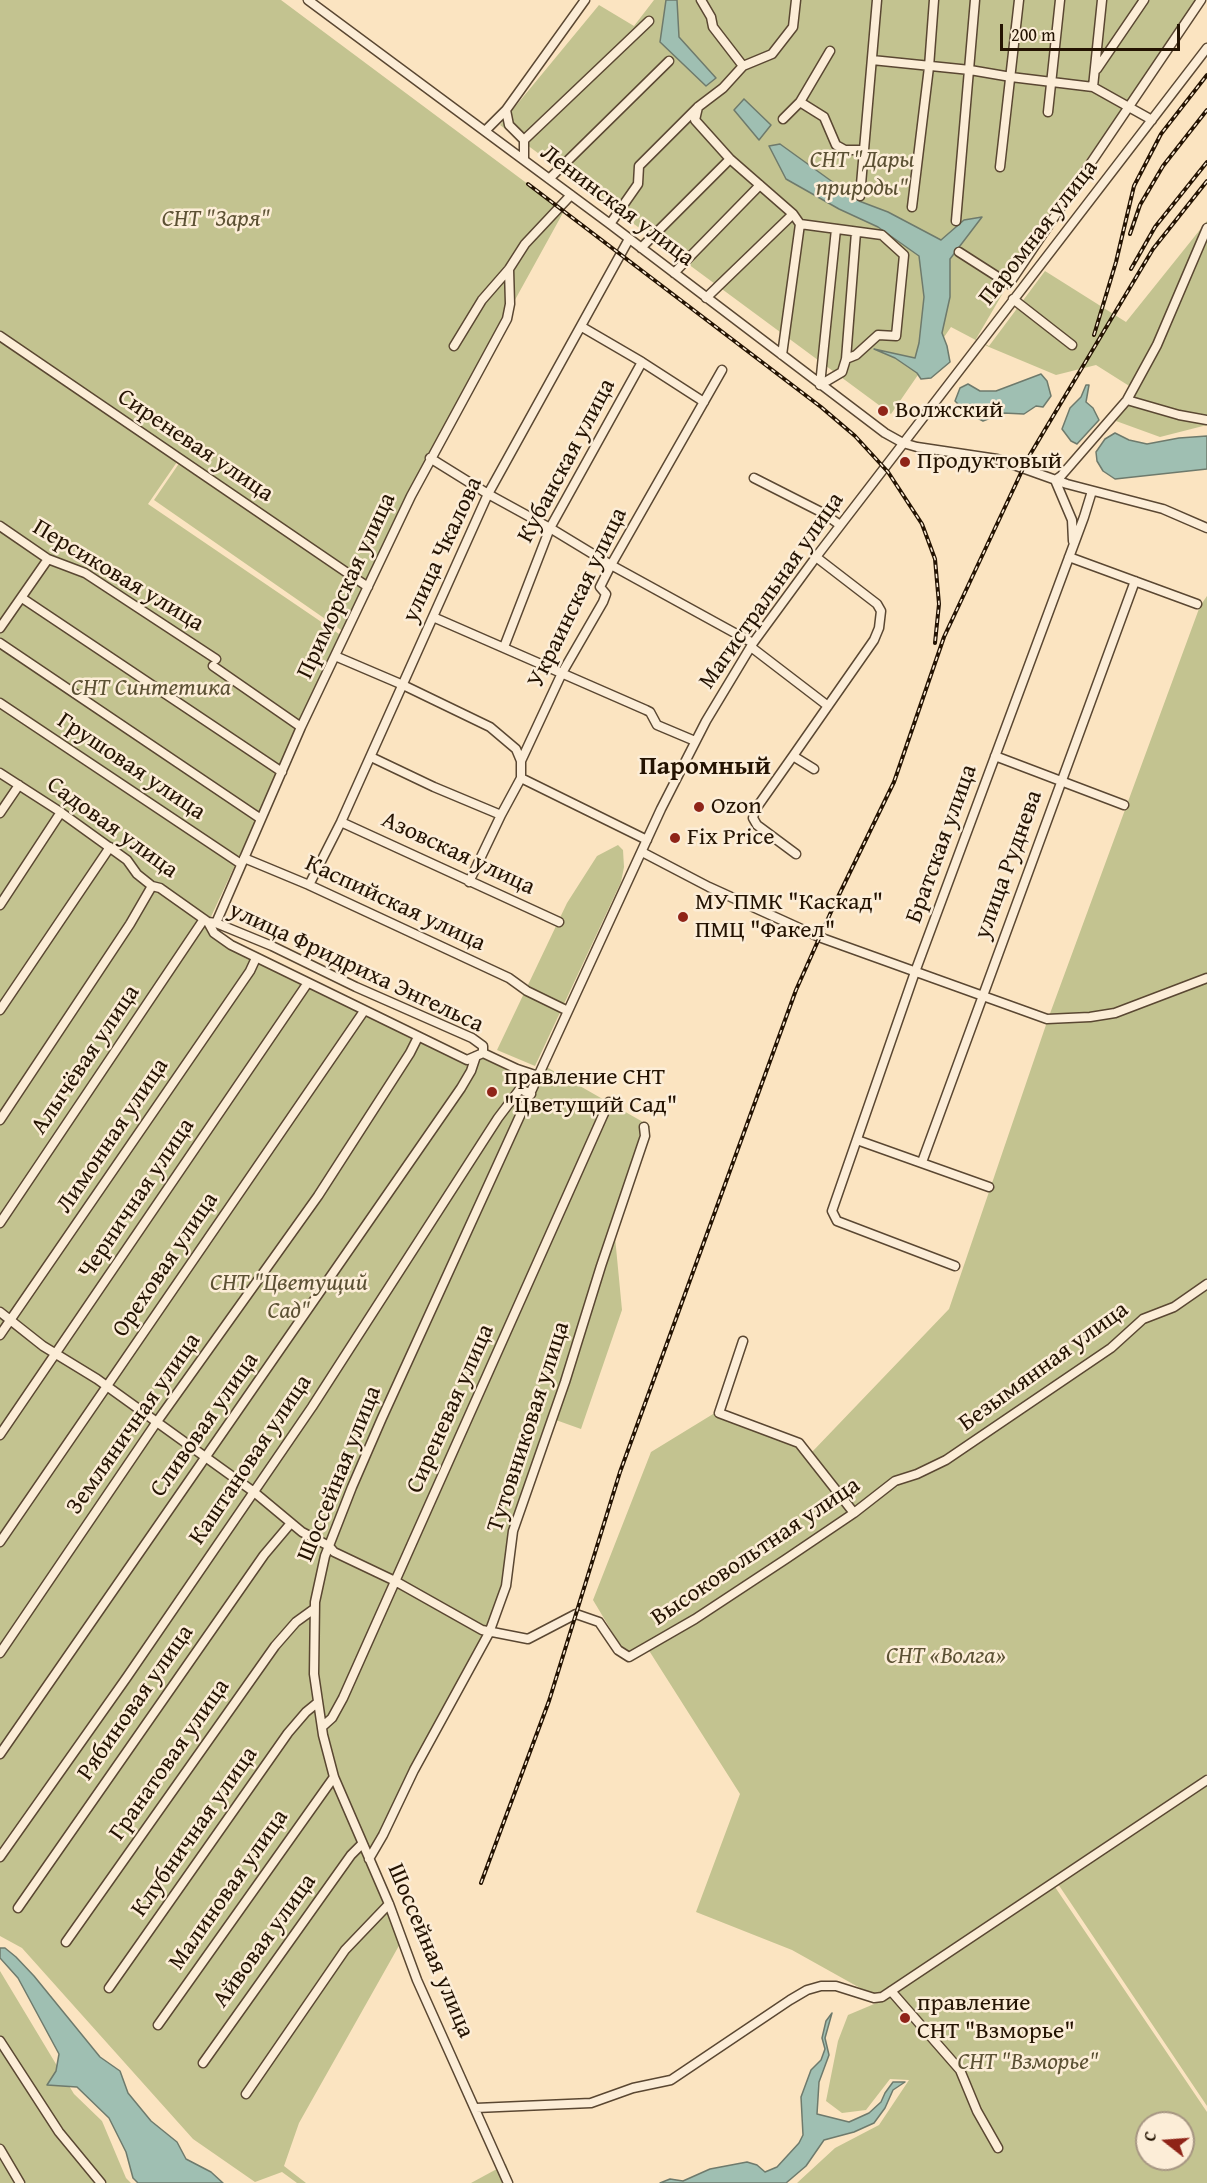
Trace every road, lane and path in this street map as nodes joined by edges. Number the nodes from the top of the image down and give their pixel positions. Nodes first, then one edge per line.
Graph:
1 (308, 0) edge
2 (585, 0) edge
3 (701, 0) edge
4 (796, 0) edge
5 (878, 0) edge
6 (934, 0) edge
7 (975, 0) edge
8 (1019, 0) edge
9 (1060, 0) edge
10 (1102, 0) edge
11 (1144, 0) edge
12 (1201, 0) edge
13 (649, 21) dead end
14 (1207, 48) edge
15 (830, 51) dead end
16 (872, 60) junction
17 (669, 61) dead end
18 (742, 66) junction
19 (929, 67) junction
20 (969, 70) junction
21 (1095, 71) junction
22 (1011, 77) junction
23 (1051, 82) junction
24 (1094, 87) junction
25 (800, 102) junction
26 (698, 107) junction
27 (1129, 107) junction
28 (506, 110) junction
29 (1048, 112) dead end
30 (783, 119) dead end
31 (1152, 120) junction
32 (485, 131) junction
33 (524, 140) junction
34 (864, 150) junction
35 (730, 159) junction
36 (524, 160) junction
37 (1000, 167) dead end
38 (549, 179) junction
39 (760, 185) junction
40 (571, 195) junction
41 (860, 196) dead end
42 (912, 207) dead end
43 (793, 214) junction
44 (956, 221) dead end
45 (610, 224) junction
46 (800, 224) junction
47 (1207, 228) edge
48 (836, 229) junction
49 (856, 232) junction
50 (629, 239) junction
51 (641, 248) junction
52 (959, 252) dead end
53 (508, 269) junction
54 (674, 273) junction
55 (706, 298) junction
56 (1013, 299) junction
57 (582, 327) junction
58 (0, 336) edge
59 (1072, 345) dead end
60 (454, 346) dead end
61 (782, 356) junction
62 (846, 359) junction
63 (642, 362) junction
64 (722, 370) dead end
65 (820, 385) junction
66 (1127, 400) junction
67 (704, 402) junction
68 (1207, 420) edge
69 (903, 443) junction
70 (430, 458) junction
71 (754, 478) dead end
72 (1055, 480) junction
73 (1092, 491) junction
74 (488, 494) junction
75 (840, 525) junction
76 (0, 526) edge
77 (550, 528) junction
78 (1207, 528) edge
79 (1073, 543) junction
80 (816, 557) junction
81 (1069, 558) junction
82 (48, 559) junction
83 (611, 565) junction
84 (1135, 581) junction
85 (368, 587) junction
86 (22, 598) junction
87 (1197, 604) dead end
88 (433, 617) junction
89 (0, 628) edge
90 (0, 643) edge
91 (752, 645) junction
92 (504, 647) junction
93 (335, 656) junction
94 (562, 674) junction
95 (403, 685) junction
96 (0, 703) edge
97 (828, 706) junction
98 (302, 727) junction
99 (695, 741) junction
100 (793, 756) junction
101 (996, 756) junction
102 (371, 757) junction
103 (521, 761) junction
104 (814, 769) dead end
105 (282, 772) junction
106 (0, 773) edge
107 (521, 778) junction
108 (1060, 782) junction
109 (19, 785) junction
110 (1124, 805) dead end
111 (61, 812) junction
112 (0, 813) edge
113 (501, 815) junction
114 (261, 819) junction
115 (341, 822) junction
116 (647, 840) junction
117 (110, 847) junction
118 (642, 852) junction
119 (796, 854) dead end
120 (242, 861) junction
121 (469, 882) junction
122 (309, 885) junction
123 (152, 886) junction
124 (0, 905) edge
125 (207, 920) junction
126 (559, 922) dead end
127 (256, 958) junction
128 (915, 972) junction
129 (1207, 978) edge
130 (307, 984) junction
131 (982, 996) junction
132 (0, 1010) edge
133 (364, 1011) junction
134 (568, 1011) junction
135 (418, 1037) junction
136 (480, 1055) junction
137 (545, 1061) joint
138 (538, 1076) junction
139 (531, 1094) junction
140 (609, 1102) dead end
141 (0, 1120) edge
142 (644, 1127) dead end
143 (857, 1140) junction
144 (922, 1162) junction
145 (989, 1187) dead end
146 (0, 1223) edge
147 (955, 1266) dead end
148 (1207, 1284) edge
149 (0, 1312) edge
150 (10, 1320) junction
151 (0, 1335) edge
152 (743, 1341) dead end
153 (55, 1354) junction
154 (106, 1387) junction
155 (156, 1423) junction
156 (0, 1435) edge
157 (206, 1458) junction
158 (902, 1478) joint
159 (254, 1492) junction
160 (854, 1513) junction
161 (291, 1523) junction
162 (0, 1542) edge
163 (329, 1546) junction
164 (395, 1581) junction
165 (314, 1609) junction
166 (489, 1633) junction
167 (0, 1653) edge
168 (317, 1703) junction
169 (322, 1727) junction
170 (0, 1754) edge
171 (334, 1777) junction
172 (1207, 1780) edge
173 (362, 1844) junction
174 (0, 1857) edge
175 (369, 1859) junction
176 (389, 1904) junction
177 (18, 1908) dead end
178 (66, 1942) dead end
179 (109, 1988) dead end
180 (891, 1992) junction
181 (158, 2025) dead end
182 (0, 2041) edge
183 (202, 2063) dead end
184 (246, 2094) dead end
185 (476, 2108) junction
186 (998, 2148) dead end
187 (0, 2149) edge
188 (20, 2183) edge
189 (101, 2183) edge
190 (508, 2183) edge

1 - 32 street, Ленинская улица
2 - 28 street
3 - 18 street
4 - 18 street
5 - 16 street
6 - 19 street
7 - 20 street
8 - 22 street
9 - 23 street
10 - 21 street
11 - 21 street
12 - 27 street
13 - 33 street
14 - 31 street, Паромная улица
15 - 25 street
16 - 19 street
16 - 34 street
17 - 38 street
18 - 26 street
19 - 20 street
19 - 42 street
20 - 22 street
20 - 44 street
21 - 24 street
22 - 23 street
22 - 37 street
23 - 24 street
23 - 29 street
24 - 27 street
25 - 30 street
25 - 34 street
26 - 35 street
26 - 45 street
27 - 31 street
27 - 52 street
28 - 32 street
28 - 33 street
31 - 56 street, Паромная улица
32 - 36 street, Ленинская улица
33 - 36 street
34 - 41 street
35 - 39 street
35 - 51 street
36 - 38 street, Ленинская улица
38 - 40 street, Ленинская улица
39 - 43 street
39 - 54 street
40 - 45 street, Ленинская улица
40 - 53 street
43 - 46 street
43 - 55 street
45 - 50 street, Ленинская улица
46 - 48 street
46 - 61 street
47 - 66 street
48 - 49 street
48 - 65 street
49 - 62 street
49 - 62 street
50 - 51 street, Ленинская улица
50 - 57 street, улица Чкалова
51 - 54 street, Ленинская улица
53 - 60 street
53 - 70 street, Приморская улица
54 - 55 street, Ленинская улица
55 - 61 street, Ленинская улица
56 - 59 street
56 - 69 street, Паромная улица
57 - 63 street
57 - 74 street, улица Чкалова
58 - 85 street, Сиреневая улица
61 - 65 street, Ленинская улица
62 - 65 street
63 - 67 street
63 - 77 street, Кубанская улица
64 - 67 street, Украинская улица
65 - 69 street, Ленинская улица
66 - 68 street
66 - 72 street
67 - 83 street, Украинская улица
69 - 72 street
69 - 75 street, Магистральная улица
70 - 74 street
70 - 85 street, Приморская улица
71 - 75 street
72 - 73 street
72 - 79 street
73 - 78 street
73 - 79 street, Братская улица
74 - 77 street
74 - 88 street, улица Чкалова
75 - 80 street, Магистральная улица
76 - 82 street, Персиковая улица
77 - 83 street
77 - 92 street, Кубанская улица
79 - 81 street, Братская улица
80 - 91 street, Магистральная улица
80 - 97 street
81 - 84 street
81 - 101 street, Братская улица
82 - 86 street
82 - 98 street, Персиковая улица
83 - 91 street
83 - 94 street, Украинская улица
84 - 87 street
84 - 108 street, улица Руднева
85 - 93 street, Приморская улица
86 - 89 street
86 - 105 street
88 - 92 street
88 - 95 street, улица Чкалова
90 - 114 street
91 - 97 street
91 - 99 street, Магистральная улица
92 - 94 street
93 - 95 street
93 - 98 street, Приморская улица
94 - 99 street
94 - 103 street, Украинская улица
95 - 102 street, улица Чкалова
95 - 103 street
96 - 120 street, Грушовая улица
97 - 100 street
98 - 105 street, Приморская улица
99 - 116 street, Магистральная улица
100 - 104 street
100 - 119 street
101 - 108 street
101 - 128 street, Братская улица
102 - 113 street
102 - 115 street, улица Чкалова
103 - 107 street, Украинская улица
105 - 114 street, Приморская улица
106 - 109 street, Садовая улица
107 - 113 street, Украинская улица
107 - 116 street
108 - 110 street
108 - 131 street, улица Руднева
109 - 111 street, Садовая улица
109 - 112 street
111 - 117 street, Садовая улица
111 - 124 street
113 - 121 street, Украинская улица
114 - 120 street, Приморская улица
115 - 121 street, Азовская улица
115 - 122 street, улица Чкалова
116 - 118 street, Магистральная улица
117 - 123 street, Садовая улица
117 - 132 street
118 - 128 street
118 - 134 street, Магистральная улица
120 - 122 street, Каспийская улица
120 - 125 street, Приморская улица
121 - 126 street, Азовская улица
122 - 134 street, Каспийская улица
123 - 125 street, Садовая улица
123 - 141 street
125 - 127 street, улица Фридриха Энгельса
125 - 136 street, улица Фридриха Энгельса
125 - 146 street, Алычёвая улица
127 - 130 street, улица Фридриха Энгельса
127 - 150 street, Лимонная улица
128 - 131 street
128 - 143 street, Братская улица
129 - 131 street
130 - 133 street, улица Фридриха Энгельса
130 - 153 street, Черничная улица
131 - 144 street, улица Руднева
133 - 135 street, улица Фридриха Энгельса
133 - 154 street, Ореховая улица
134 - 137 street, Магистральная улица
135 - 136 street, улица Фридриха Энгельса
135 - 155 street, Земляничная улица
136 - 138 street, улица Фридриха Энгельса
136 - 157 street, Сливовая улица
137 - 138 street, Шоссейная улица
138 - 139 street, Шоссейная улица
139 - 159 street, Каштановая улица
139 - 163 street, Шоссейная улица
140 - 164 street, Сиреневая улица
142 - 166 street, Тутовниковая улица
143 - 144 street
143 - 147 street, Братская улица
144 - 145 street
148 - 158 street, Безымянная улица
149 - 150 street
150 - 151 street, Лимонная улица
150 - 153 street
152 - 160 street
153 - 154 street
153 - 156 street, Черничная улица
154 - 155 street
154 - 162 street, Ореховая улица
155 - 157 street
155 - 167 street, Земляничная улица
157 - 159 street
157 - 170 street, Сливовая улица
158 - 160 street, Высоковольтная улица
159 - 161 street
159 - 174 street, Каштановая улица
160 - 166 street, Высоковольтная улица
161 - 163 street
161 - 177 street, Рябиновая улица
163 - 164 street
163 - 165 street, Шоссейная улица
164 - 166 street
164 - 169 street, Сиреневая улица
165 - 168 street, Шоссейная улица
165 - 178 street, Гранатовая улица
166 - 175 street, Тутовниковая улица
168 - 169 street, Шоссейная улица
168 - 179 street, Клубничная улица
169 - 171 street, Шоссейная улица
171 - 173 street, Шоссейная улица
171 - 181 street, Малиновая улица
172 - 180 street
173 - 175 street, Шоссейная улица
173 - 183 street, Айвовая улица
175 - 176 street, Шоссейная улица
176 - 184 street
176 - 185 street, Шоссейная улица
180 - 185 street
180 - 186 street
182 - 189 street
185 - 190 street, Шоссейная улица
187 - 188 street

